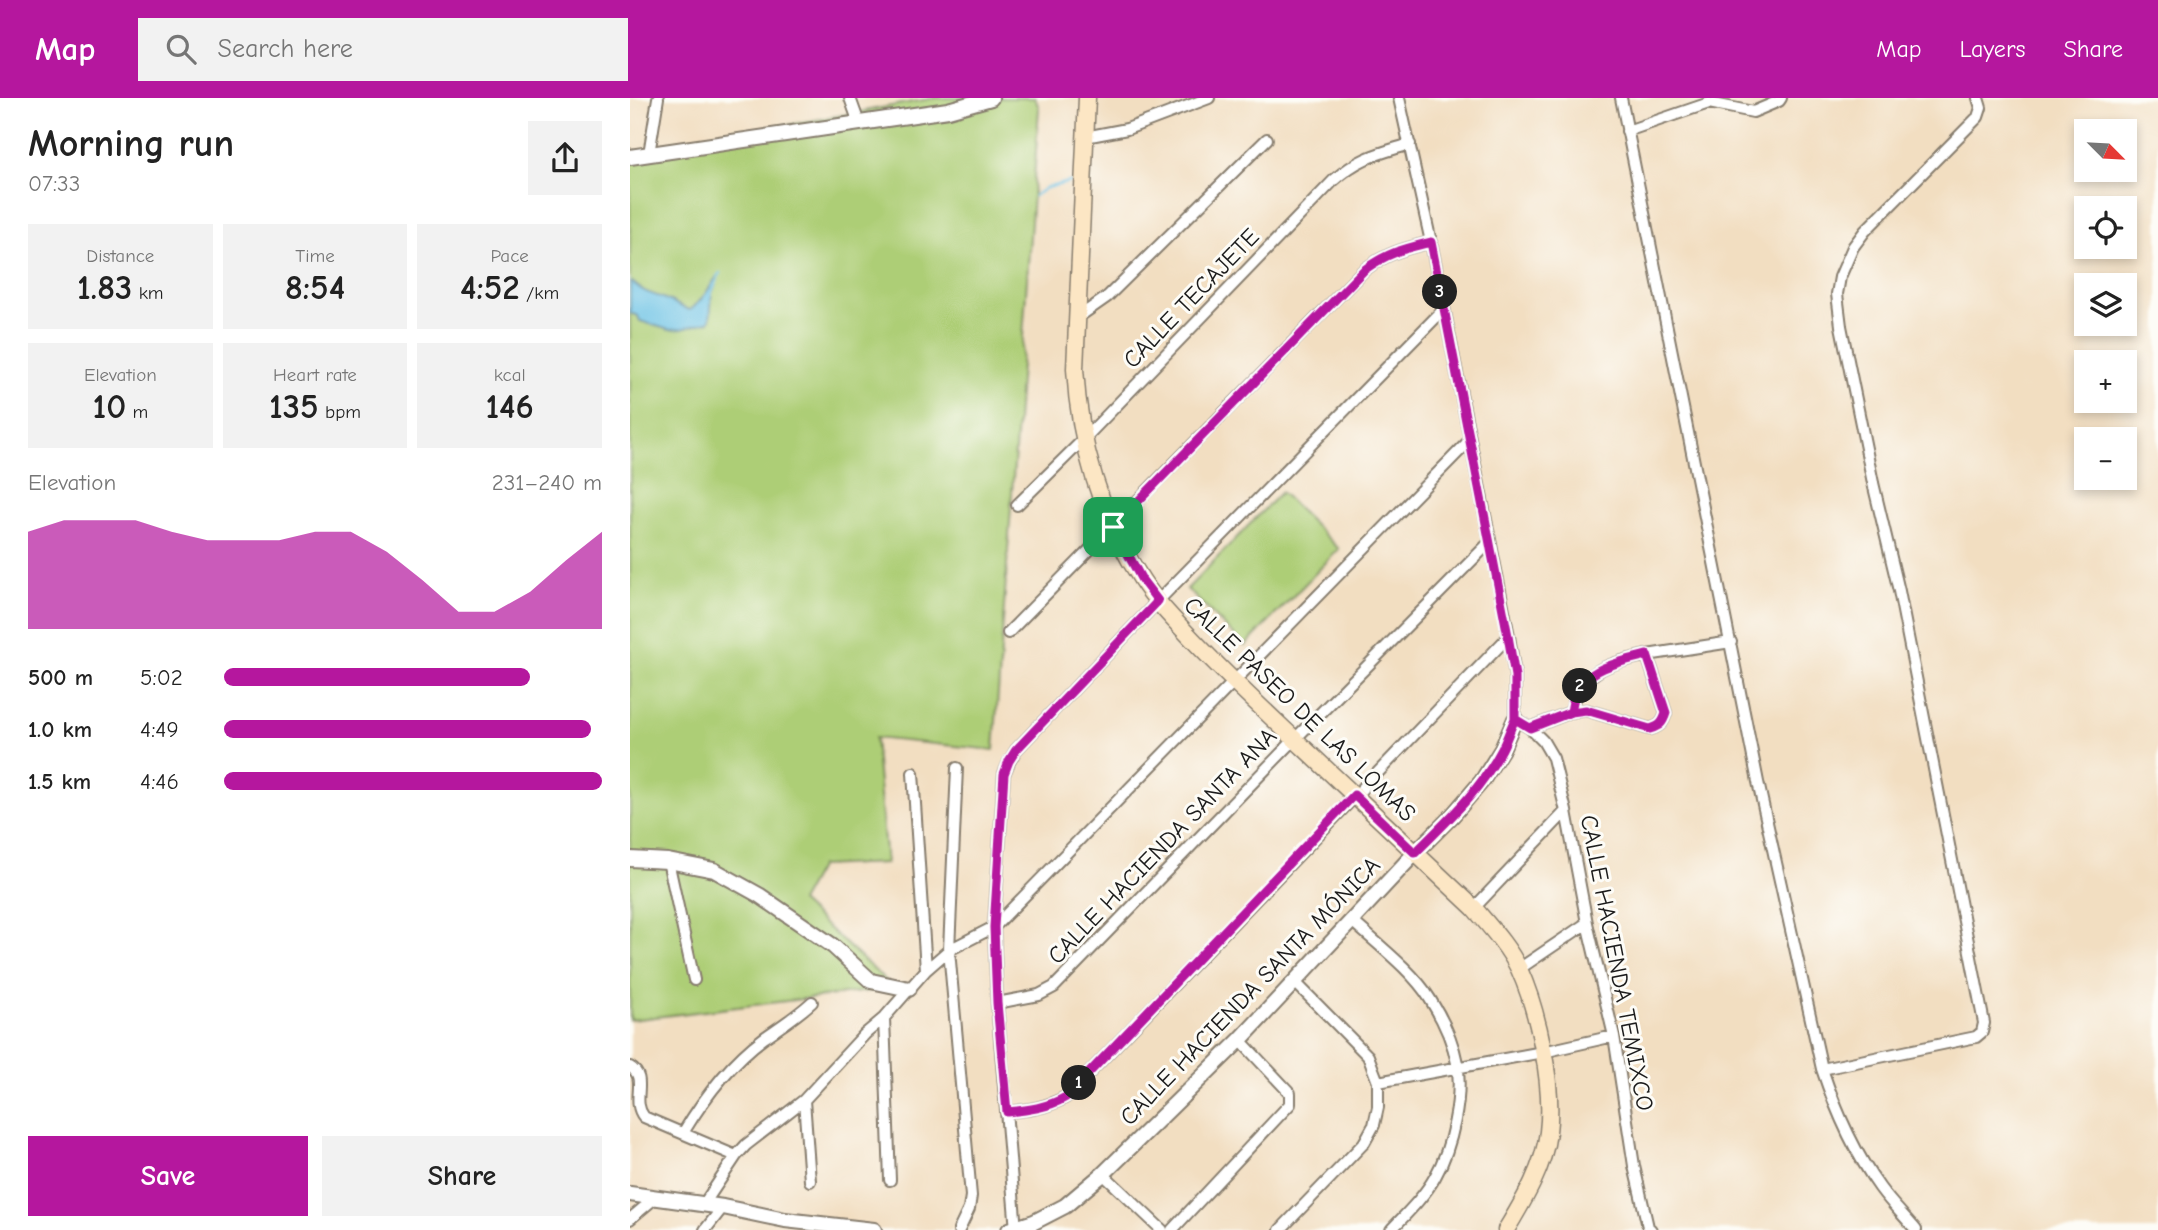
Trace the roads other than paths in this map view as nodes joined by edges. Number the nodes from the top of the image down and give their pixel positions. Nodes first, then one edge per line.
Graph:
1 (657, 98) edge
2 (850, 98) edge
3 (992, 98) edge
4 (1087, 98) edge
5 (1209, 98) edge
6 (1399, 98) edge
7 (1621, 98) edge
8 (1782, 98) edge
9 (1978, 98) edge
10 (946, 104) edge
11 (859, 123) junction
12 (1628, 131) junction
13 (1085, 137) junction
14 (1267, 139) dead end
15 (1410, 145) junction
16 (649, 154) junction
17 (630, 157) edge
18 (1431, 242) junction
19 (1443, 310) junction
20 (1077, 318) junction
21 (1084, 439) junction
22 (1469, 440) junction
23 (1017, 505) dead end
24 (1113, 527) junction
25 (1490, 542) junction
26 (1158, 601) junction
27 (1008, 633) dead end
28 (1508, 636) junction
29 (1731, 642) junction
30 (1647, 655) junction
31 (1233, 682) junction
32 (1571, 712) junction
33 (1515, 719) junction
34 (1530, 728) junction
35 (1294, 739) junction
36 (957, 768) dead end
37 (914, 773) dead end
38 (1354, 795) junction
39 (1566, 811) junction
40 (1415, 853) junction
41 (630, 859) edge
42 (668, 861) junction
43 (1474, 908) junction
44 (1351, 920) junction
45 (1587, 923) junction
46 (994, 927) junction
47 (949, 950) junction
48 (1519, 969) junction
49 (926, 970) junction
50 (694, 980) dead end
51 (1294, 981) junction
52 (909, 989) junction
53 (812, 1002) dead end
54 (997, 1003) junction
55 (884, 1018) junction
56 (1614, 1036) junction
57 (1240, 1040) junction
58 (1543, 1052) junction
59 (1457, 1066) junction
60 (630, 1068) edge
61 (1822, 1069) junction
62 (1378, 1082) junction
63 (804, 1100) junction
64 (1007, 1112) junction
65 (683, 1133) junction
66 (736, 1156) junction
67 (1103, 1174) junction
68 (890, 1180) dead end
69 (810, 1181) dead end
70 (630, 1194) edge
71 (655, 1198) junction
72 (704, 1204) junction
73 (723, 1207) junction
74 (630, 1219) edge
75 (786, 1225) edge
76 (1014, 1229) edge
77 (1648, 1229) edge
78 (705, 1230) edge
79 (874, 1230) edge
80 (959, 1230) edge
81 (1162, 1230) edge
82 (1172, 1230) edge
83 (1280, 1230) edge
84 (1391, 1230) edge
85 (1506, 1230) edge
86 (1916, 1230) edge

1 - 16 street
2 - 11 street
3 - 10 street
4 - 13 main road, CALLE PASEO DE LAS LOMAS
5 - 13 street
6 - 15 street, CALLE HACIENDA SANTA MÓNICA
7 - 12 street
8 - 12 street
9 - 61 street
10 - 11 street
11 - 16 street
12 - 29 street
13 - 20 main road, CALLE PASEO DE LAS LOMAS
14 - 20 street
15 - 18 street, CALLE HACIENDA SANTA MÓNICA
15 - 21 street, CALLE TECAJETE
16 - 17 street
18 - 19 street, CALLE HACIENDA SANTA MÓNICA
18 - 24 street
19 - 22 street, CALLE HACIENDA SANTA MÓNICA
19 - 26 street
20 - 21 main road, CALLE PASEO DE LAS LOMAS
21 - 23 street, CALLE TECAJETE
21 - 24 main road, CALLE PASEO DE LAS LOMAS
22 - 25 street, CALLE HACIENDA SANTA MÓNICA
22 - 31 street
24 - 26 main road, CALLE PASEO DE LAS LOMAS
24 - 27 street
25 - 28 street, CALLE HACIENDA SANTA MÓNICA
25 - 35 street, CALLE HACIENDA SANTA ANA
26 - 31 main road, CALLE PASEO DE LAS LOMAS
26 - 46 street
28 - 33 street, CALLE HACIENDA SANTA MÓNICA
28 - 38 street
29 - 30 street
29 - 61 street
30 - 32 street
30 - 32 street
31 - 35 main road, CALLE PASEO DE LAS LOMAS
31 - 46 street
32 - 34 street
33 - 34 street, CALLE HACIENDA TEMIXCO
33 - 40 street, CALLE HACIENDA SANTA MÓNICA
34 - 39 street, CALLE HACIENDA TEMIXCO
35 - 38 main road, CALLE PASEO DE LAS LOMAS
35 - 54 street, CALLE HACIENDA SANTA ANA
36 - 47 street
37 - 49 street
38 - 40 main road, CALLE PASEO DE LAS LOMAS
38 - 64 street
39 - 43 street
39 - 45 street, CALLE HACIENDA TEMIXCO
40 - 43 main road, CALLE PASEO DE LAS LOMAS
40 - 44 street, CALLE HACIENDA SANTA MÓNICA
41 - 42 street
42 - 50 street
42 - 52 street
43 - 48 main road, CALLE PASEO DE LAS LOMAS
44 - 51 street, CALLE HACIENDA SANTA MÓNICA
44 - 59 street
45 - 48 street
45 - 56 street, CALLE HACIENDA TEMIXCO
46 - 47 street
46 - 54 street
47 - 49 street
47 - 80 street
48 - 58 main road, CALLE PASEO DE LAS LOMAS
49 - 52 street
51 - 57 street, CALLE HACIENDA SANTA MÓNICA
51 - 62 street
52 - 55 street
53 - 65 street
54 - 64 street
55 - 63 street
55 - 68 street
56 - 58 street
56 - 77 street, CALLE HACIENDA TEMIXCO
57 - 67 street, CALLE HACIENDA SANTA MÓNICA
57 - 82 street
58 - 59 street
58 - 85 main road, CALLE PASEO DE LAS LOMAS
59 - 62 street
59 - 84 street
60 - 65 street
61 - 86 street
62 - 83 street
63 - 66 street
63 - 69 street
64 - 76 street
65 - 66 street
66 - 72 street
67 - 76 street, CALLE HACIENDA SANTA MÓNICA
67 - 81 street
70 - 71 street
71 - 72 street
71 - 74 street
72 - 73 street
73 - 75 street
73 - 78 street
75 - 79 street

